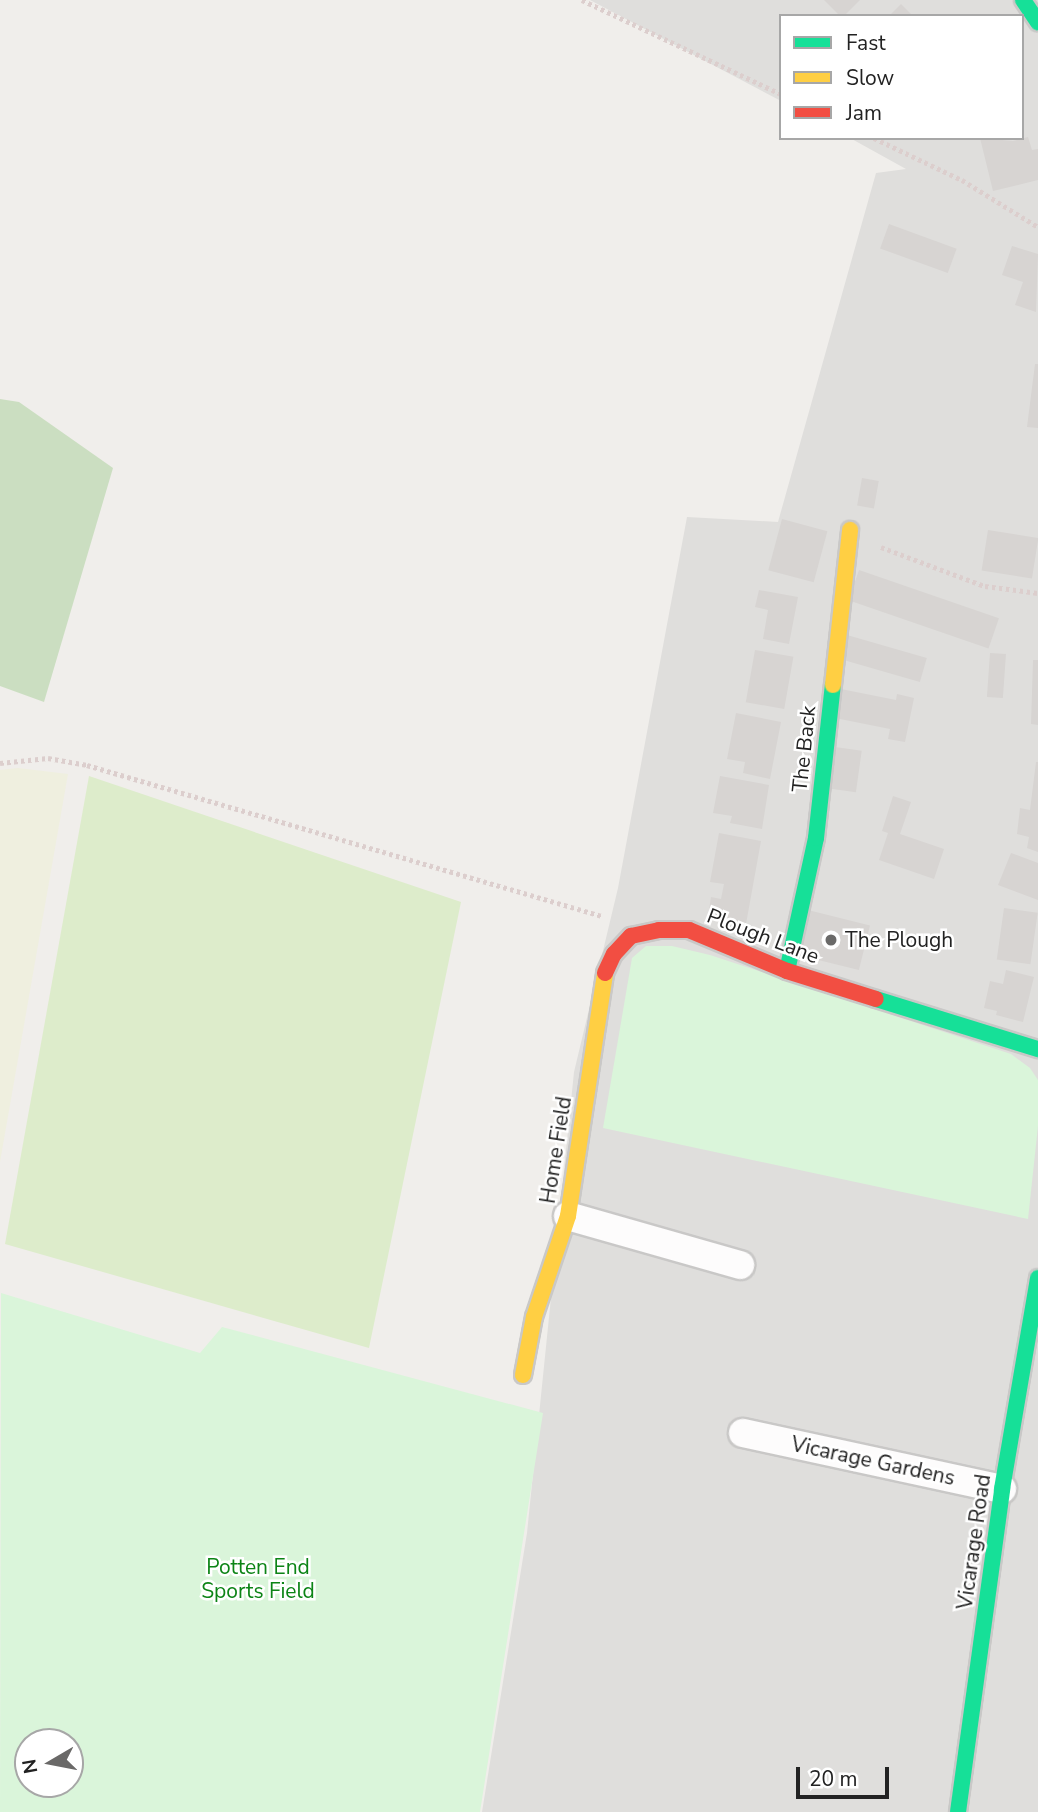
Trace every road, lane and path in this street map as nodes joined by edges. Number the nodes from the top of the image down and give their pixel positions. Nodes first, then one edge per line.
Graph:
1 (582, 0) edge
2 (1023, 0) edge
3 (1038, 22) edge
4 (779, 93) edge
5 (878, 140) edge
6 (1038, 227) edge
7 (850, 530) joint
8 (1038, 593) edge
9 (0, 763) edge
10 (631, 936) junction
11 (787, 971) junction
12 (1038, 1049) edge
13 (568, 1216) junction
14 (740, 1265) dead end
15 (1038, 1278) edge
16 (523, 1375) dead end
17 (743, 1433) dead end
18 (1002, 1489) junction
19 (958, 1812) edge

1 - 4 path
2 - 3 street
5 - 6 path
7 - 8 path
7 - 11 street, The Back
9 - 10 path
10 - 11 street, Plough Lane
10 - 13 street, Home Field
11 - 12 street, Plough Lane
13 - 14 street
13 - 16 street, Home Field
15 - 18 street, Vicarage Road
17 - 18 street, Vicarage Gardens
18 - 19 street, Vicarage Road

